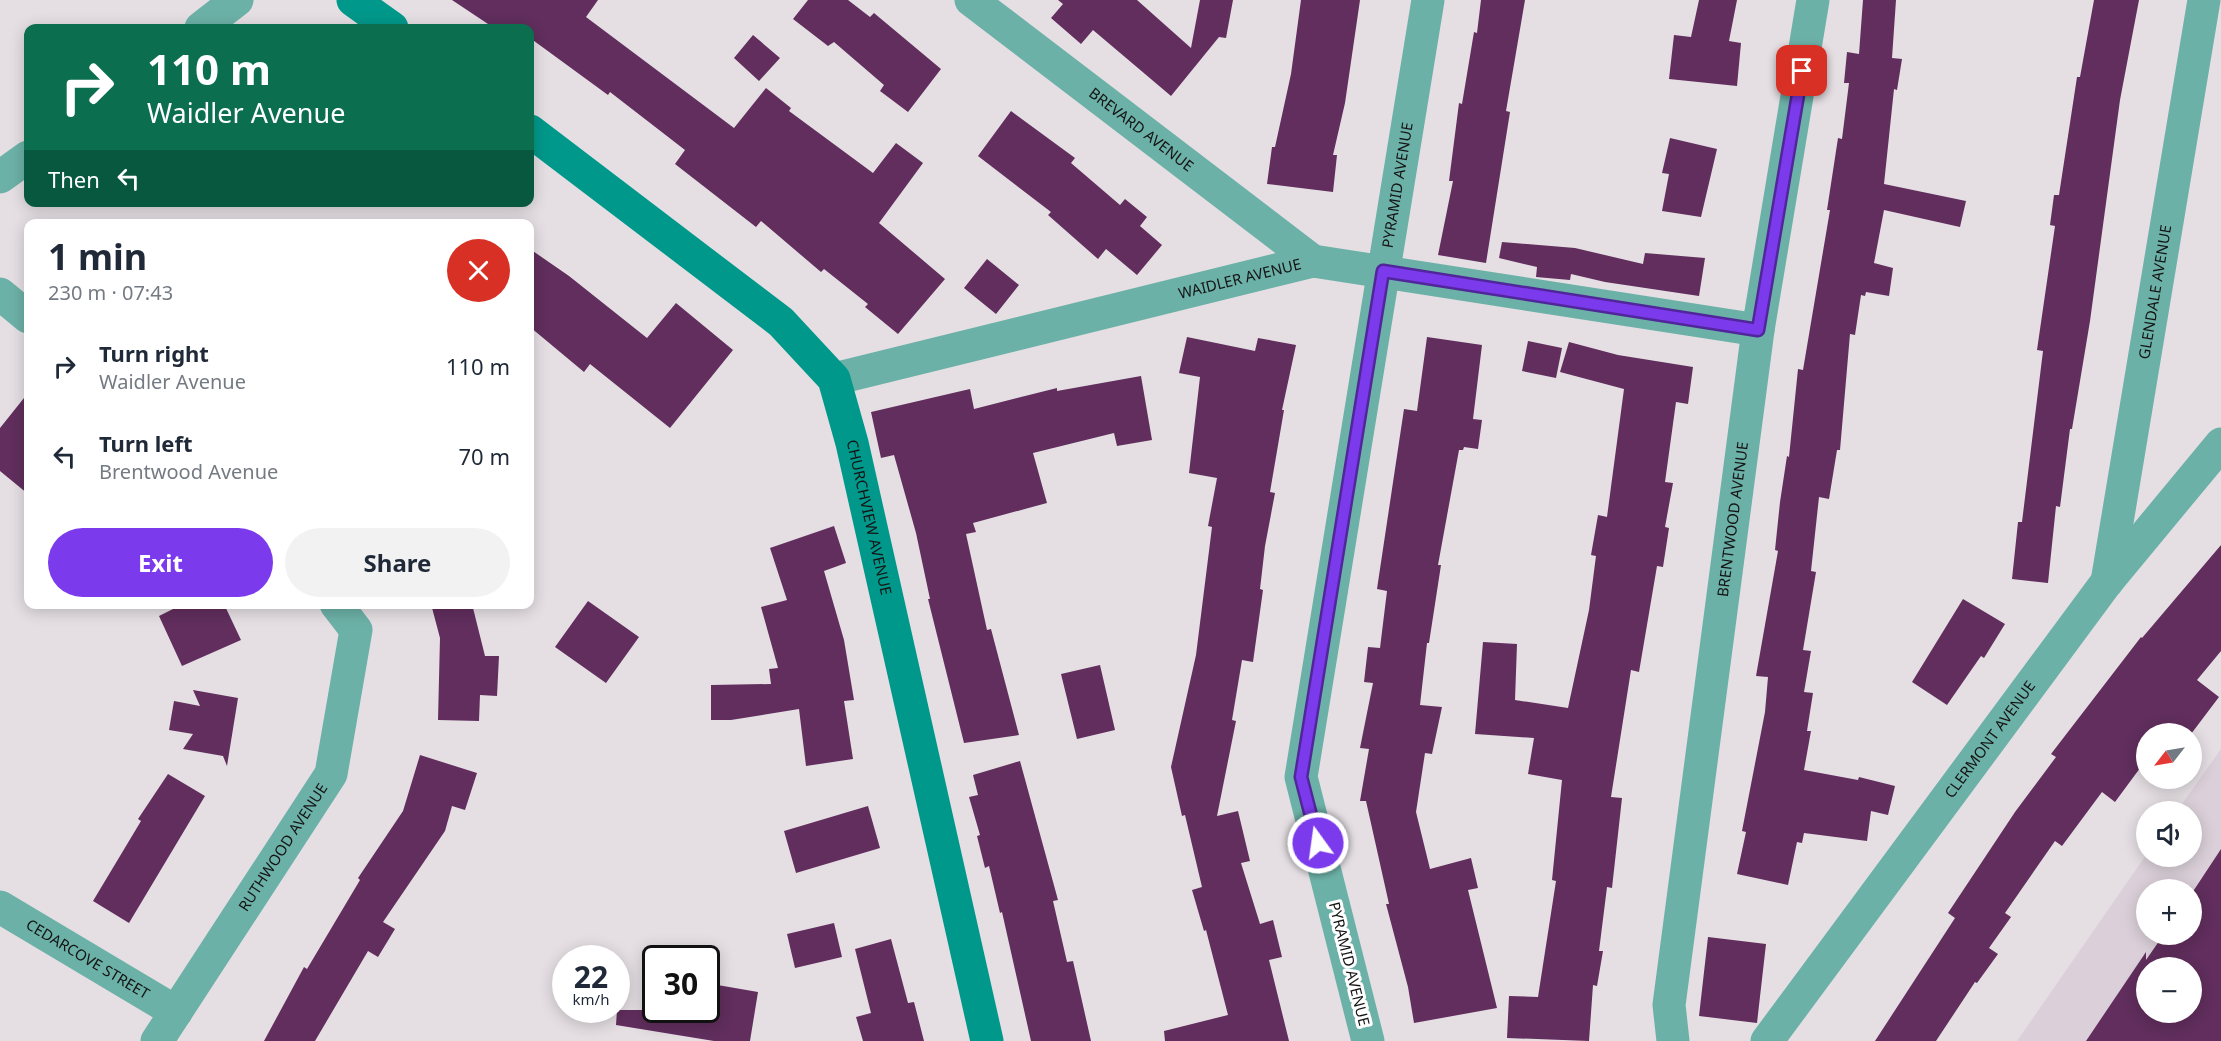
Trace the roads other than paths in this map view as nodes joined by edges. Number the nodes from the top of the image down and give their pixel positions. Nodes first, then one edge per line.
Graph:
1 (237, 0) edge
2 (353, 0) edge
3 (971, 0) edge
4 (1428, 0) edge
5 (1813, 0) edge
6 (2204, 0) edge
7 (206, 24) edge
8 (386, 24) edge
9 (534, 134) edge
10 (24, 160) edge
11 (0, 177) edge
12 (1312, 261) junction
13 (1383, 271) junction
14 (0, 294) edge
15 (24, 314) edge
16 (1758, 330) junction
17 (834, 379) junction
18 (2221, 444) edge
19 (2106, 583) junction
20 (340, 609) edge
21 (0, 907) edge
22 (176, 1012) junction
23 (157, 1041) edge
24 (987, 1041) edge
25 (1368, 1041) edge
26 (1674, 1041) edge
27 (1767, 1041) edge

1 - 7 street
2 - 8 street
3 - 12 street, BREVARD AVENUE
4 - 13 street, PYRAMID AVENUE
5 - 16 street, BRENTWOOD AVENUE
6 - 19 street, GLENDALE AVENUE
9 - 17 street, CHURCHVIEW AVENUE
10 - 11 street
12 - 13 street, WAIDLER AVENUE
12 - 17 street, WAIDLER AVENUE
13 - 16 street, WAIDLER AVENUE
13 - 25 street, PYRAMID AVENUE
14 - 15 street
16 - 26 street, BRENTWOOD AVENUE
17 - 24 street, CHURCHVIEW AVENUE
18 - 19 street, CLERMONT AVENUE
19 - 27 street, CLERMONT AVENUE
20 - 22 street, RUTHWOOD AVENUE
21 - 22 street, CEDARCOVE STREET
22 - 23 street, RUTHWOOD AVENUE

